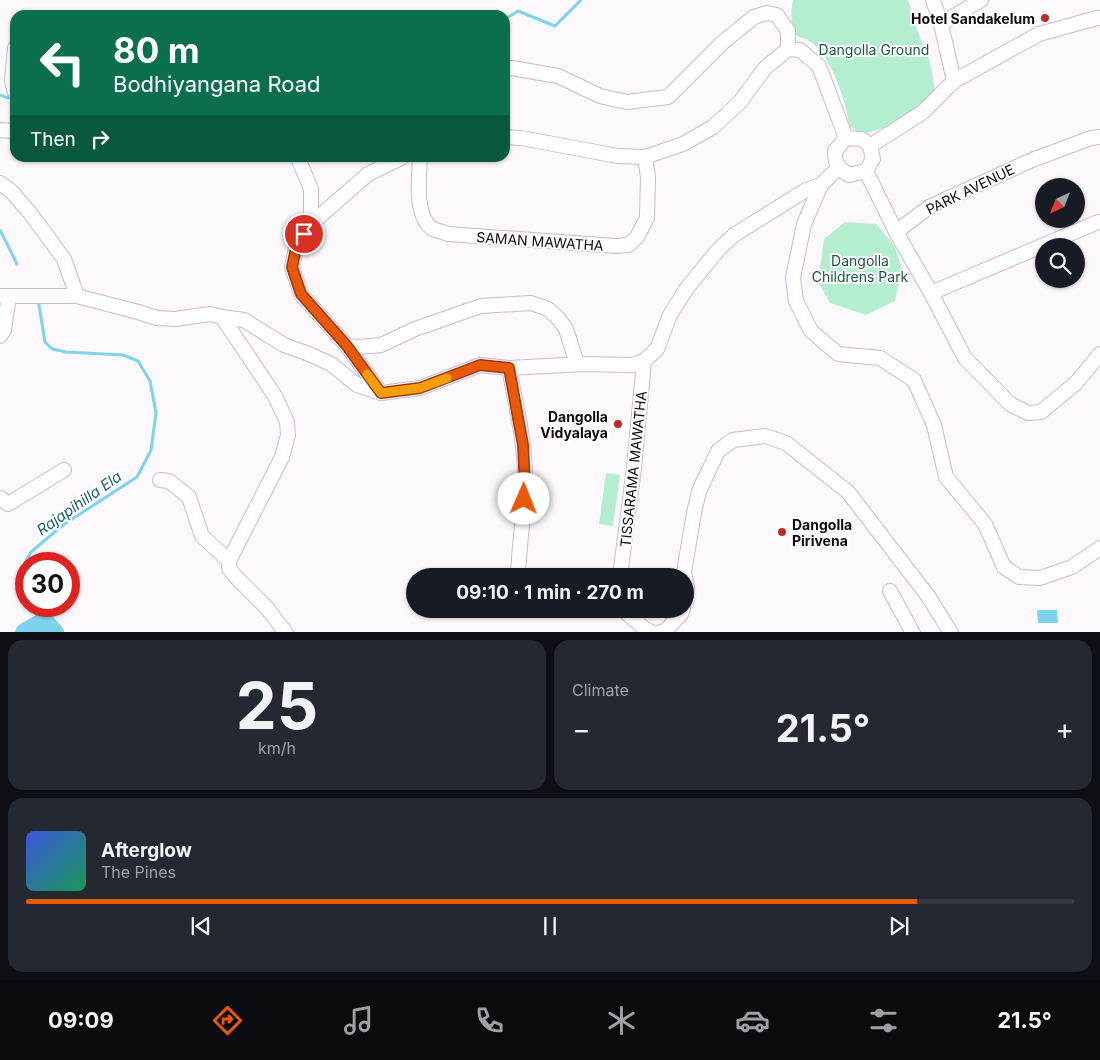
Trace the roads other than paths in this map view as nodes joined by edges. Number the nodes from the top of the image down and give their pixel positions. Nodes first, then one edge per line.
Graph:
1 (933, 0) edge
2 (981, 0) edge
3 (1100, 18) edge
4 (942, 24) junction
5 (788, 50) junction
6 (510, 68) edge
7 (954, 81) junction
8 (510, 137) edge
9 (1100, 137) edge
10 (846, 138) junction
11 (870, 146) junction
12 (645, 157) junction
13 (300, 162) edge
14 (392, 162) edge
15 (420, 162) edge
16 (838, 168) junction
17 (866, 171) junction
18 (0, 183) edge
19 (821, 185) junction
20 (1098, 222) dead end
21 (311, 224) junction
22 (896, 232) junction
23 (931, 292) junction
24 (4, 296) edge
25 (77, 296) junction
26 (222, 317) junction
27 (0, 336) edge
28 (347, 346) junction
29 (1100, 354) edge
30 (644, 361) junction
31 (577, 364) junction
32 (509, 368) junction
33 (381, 393) junction
34 (64, 470) dead end
35 (160, 480) dead end
36 (0, 498) edge
37 (1099, 547) edge
38 (229, 561) junction
39 (518, 568) edge
40 (621, 568) edge
41 (685, 568) edge
42 (890, 591) dead end
43 (632, 618) edge
44 (677, 618) edge
45 (286, 632) edge
46 (655, 632) edge
47 (913, 632) edge
48 (951, 632) edge

1 - 4 street
2 - 4 street
3 - 7 street
4 - 7 street
5 - 6 street
5 - 10 street
5 - 12 street
7 - 11 street
8 - 12 street
9 - 22 street, PARK AVENUE
10 - 11 street
10 - 16 street
11 - 17 street
12 - 15 street, SAMAN MAWATHA
13 - 21 street
14 - 21 street
16 - 17 street
16 - 19 street
17 - 22 street
18 - 25 street
19 - 30 street
19 - 37 street
20 - 23 street
21 - 28 street
22 - 23 street
23 - 29 street
24 - 25 street
24 - 27 street
25 - 26 street
26 - 33 street
26 - 38 street
28 - 31 street
28 - 33 street
30 - 31 street
30 - 40 street, TISSARAMA MAWATHA
31 - 32 street
32 - 33 street
32 - 39 street
34 - 36 street
35 - 38 street
38 - 45 street
41 - 48 street
42 - 47 street
43 - 46 street
44 - 46 street

